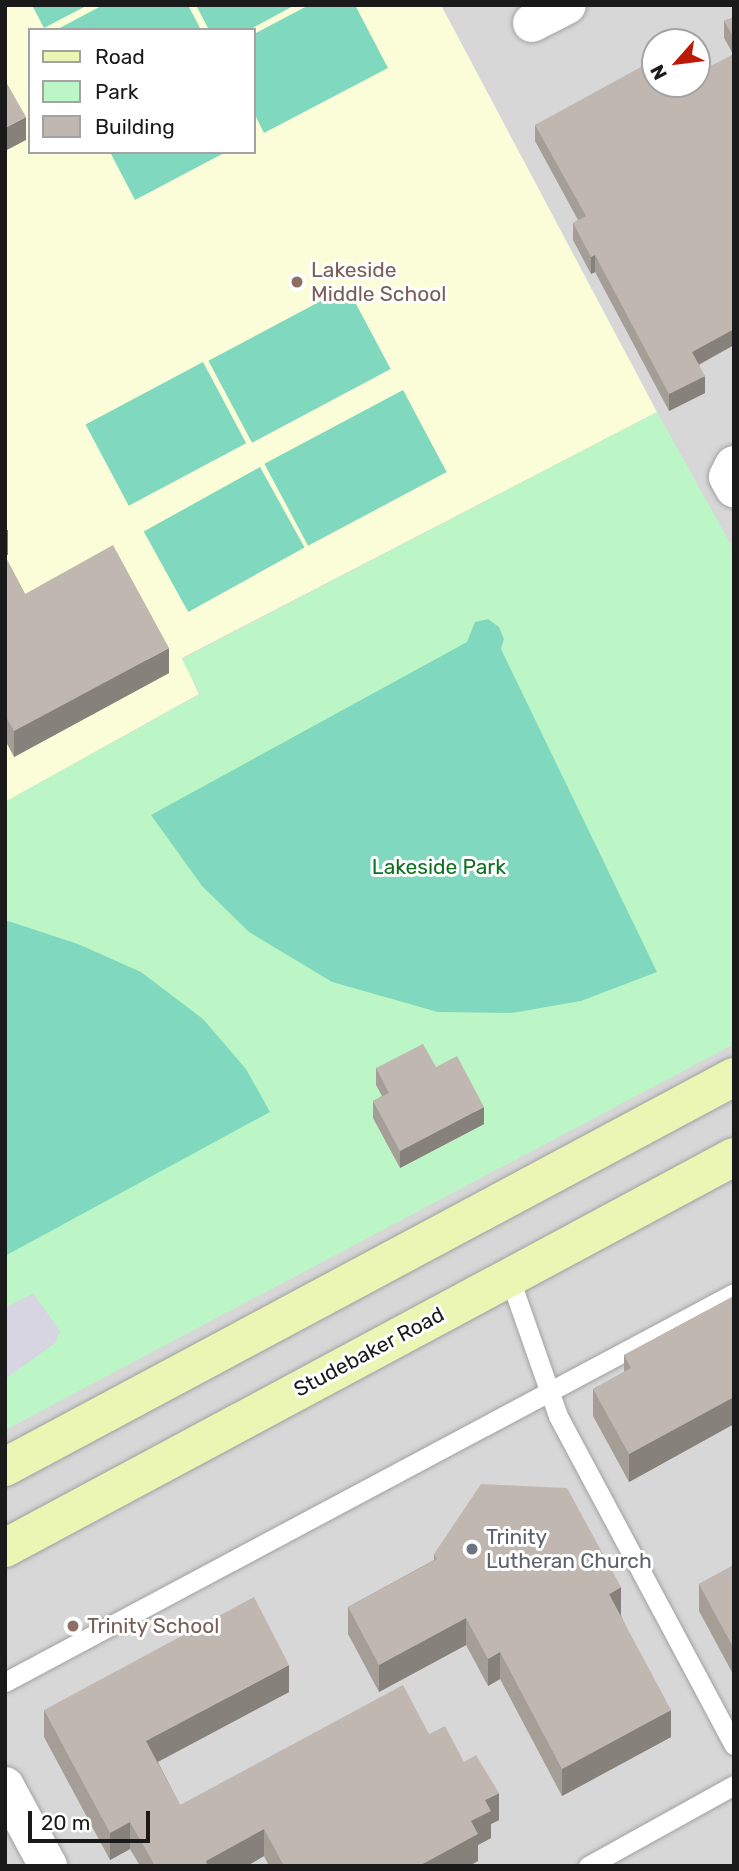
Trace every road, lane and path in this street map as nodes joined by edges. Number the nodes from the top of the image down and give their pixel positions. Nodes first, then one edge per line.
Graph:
1 (567, 5) edge
2 (532, 23) dead end
3 (734, 465) edge
4 (734, 488) edge
5 (734, 1077) edge
6 (734, 1157) edge
7 (509, 1276) junction
8 (734, 1293) edge
9 (550, 1392) junction
10 (5, 1467) edge
11 (5, 1548) edge
12 (5, 1682) edge
13 (734, 1745) edge
14 (734, 1785) edge
15 (5, 1786) edge
16 (43, 1864) edge
17 (588, 1866) edge

1 - 2 street
3 - 4 street
5 - 10 main road
6 - 7 main road, Studebaker Road
7 - 9 lane
7 - 11 main road, Studebaker Road
8 - 9 lane
9 - 12 lane
9 - 13 lane
14 - 17 lane
15 - 16 street

